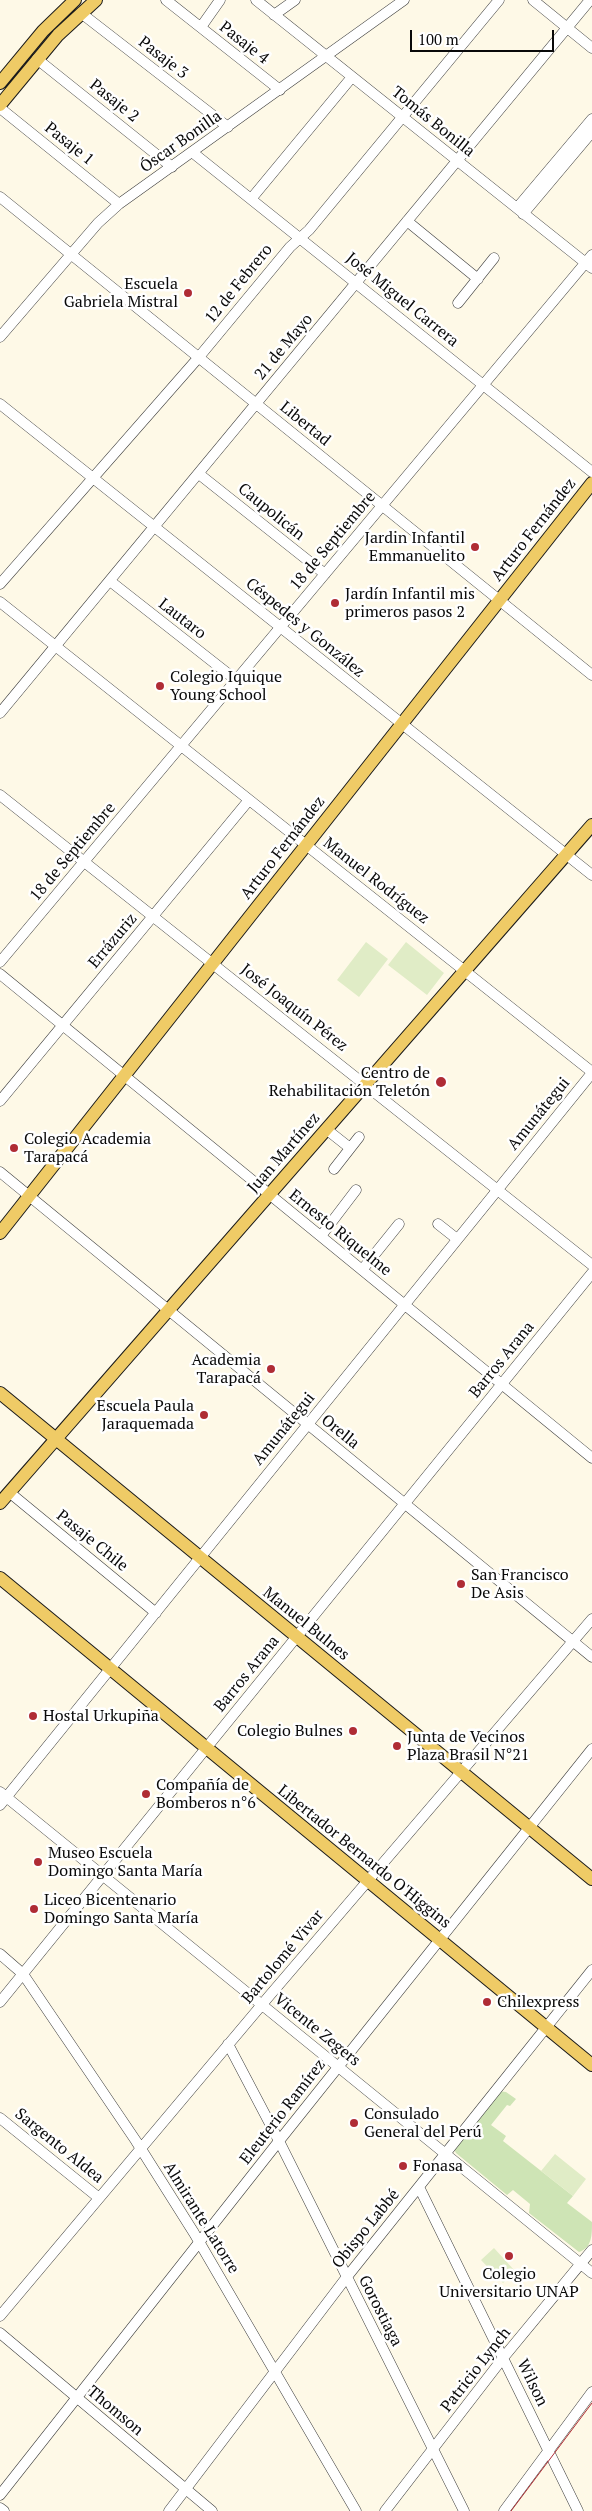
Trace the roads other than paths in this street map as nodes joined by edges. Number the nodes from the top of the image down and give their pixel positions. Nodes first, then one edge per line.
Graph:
1 (75, 0) edge
2 (96, 0) edge
3 (166, 0) edge
4 (220, 0) edge
5 (256, 0) edge
6 (295, 0) edge
7 (404, 0) edge
8 (499, 0) edge
9 (533, 0) edge
10 (590, 0) edge
11 (81, 13) junction
12 (274, 14) junction
13 (200, 27) junction
14 (567, 28) junction
15 (592, 48) edge
16 (327, 57) junction
17 (37, 59) junction
18 (352, 77) junction
19 (0, 83) edge
20 (280, 90) junction
21 (0, 106) edge
22 (403, 117) junction
23 (592, 119) edge
24 (228, 127) junction
25 (592, 132) edge
26 (192, 152) junction
27 (457, 161) junction
28 (172, 167) junction
29 (0, 197) edge
30 (251, 199) junction
31 (119, 204) junction
32 (520, 211) junction
33 (407, 222) junction
34 (300, 238) junction
35 (71, 254) junction
36 (494, 258) dead end
37 (590, 262) edge
38 (478, 278) junction
39 (356, 283) junction
40 (458, 303) dead end
41 (0, 336) edge
42 (199, 357) junction
43 (483, 385) junction
44 (0, 404) edge
45 (256, 404) junction
46 (592, 472) edge
47 (199, 474) junction
48 (93, 478) junction
49 (592, 483) edge
50 (382, 506) junction
51 (154, 527) junction
52 (325, 574) junction
53 (110, 581) junction
54 (0, 584) edge
55 (500, 600) junction
56 (0, 602) edge
57 (280, 627) junction
58 (56, 646) junction
59 (592, 675) edge
60 (236, 680) junction
61 (0, 714) edge
62 (402, 724) junction
63 (181, 746) junction
64 (0, 795) edge
65 (249, 800) junction
66 (592, 825) edge
67 (306, 845) junction
68 (566, 854) junction
69 (84, 861) junction
70 (592, 875) edge
71 (153, 916) junction
72 (0, 962) edge
73 (213, 963) junction
74 (465, 971) junction
75 (0, 974) edge
76 (62, 1025) junction
77 (592, 1072) edge
78 (124, 1076) junction
79 (366, 1084) junction
80 (0, 1101) edge
81 (326, 1129) junction
82 (358, 1137) dead end
83 (350, 1148) junction
84 (334, 1169) dead end
85 (0, 1172) edge
86 (498, 1189) junction
87 (356, 1190) dead end
88 (270, 1194) junction
89 (29, 1196) junction
90 (398, 1224) dead end
91 (438, 1224) dead end
92 (0, 1233) edge
93 (321, 1236) junction
94 (457, 1239) junction
95 (592, 1265) edge
96 (362, 1270) junction
97 (592, 1273) edge
98 (404, 1304) junction
99 (168, 1310) junction
100 (502, 1384) junction
101 (0, 1393) edge
102 (306, 1424) junction
103 (56, 1439) junction
104 (592, 1458) edge
105 (9, 1492) junction
106 (0, 1503) edge
107 (404, 1504) junction
108 (200, 1558) junction
109 (0, 1578) edge
110 (156, 1613) junction
111 (592, 1619) edge
112 (296, 1637) junction
113 (573, 1641) junction
114 (592, 1657) edge
115 (111, 1669) junction
116 (206, 1748) junction
117 (592, 1749) edge
118 (461, 1772) junction
119 (2, 1798) edge
120 (529, 1828) junction
121 (103, 1875) junction
122 (592, 1879) edge
123 (368, 1881) junction
124 (439, 1940) junction
125 (0, 1954) edge
126 (592, 1970) edge
127 (23, 1974) junction
128 (0, 2002) edge
129 (262, 2004) junction
130 (546, 2028) junction
131 (228, 2044) junction
132 (592, 2065) edge
133 (338, 2066) junction
134 (0, 2118) edge
135 (279, 2141) junction
136 (140, 2148) junction
137 (445, 2153) junction
138 (419, 2187) junction
139 (98, 2198) junction
140 (200, 2242) junction
141 (592, 2250) edge
142 (581, 2264) junction
143 (592, 2273) edge
144 (346, 2278) junction
145 (0, 2316) edge
146 (0, 2333) edge
147 (503, 2358) junction
148 (274, 2370) junction
149 (592, 2392) edge
150 (77, 2398) junction
151 (433, 2449) junction
152 (548, 2450) junction
153 (186, 2490) junction
154 (0, 2495) edge
155 (0, 2508) edge
156 (4, 2511) edge
157 (169, 2511) edge
158 (212, 2511) edge
159 (356, 2511) edge
160 (385, 2511) edge
161 (464, 2511) edge
162 (504, 2511) edge
163 (578, 2511) edge

1 - 19 main road
2 - 11 main road
3 - 13 street, Pasaje 4
4 - 13 street
5 - 12 street, Tomás Bonilla
6 - 12 street
7 - 16 street, Óscar Bonilla
8 - 22 street, 12 de Febrero
9 - 14 street
10 - 14 street, 21 de Mayo
11 - 17 main road
11 - 24 street, Pasaje 3
12 - 16 street, Tomás Bonilla
13 - 20 street, Pasaje 4
14 - 15 street
14 - 27 street, 21 de Mayo
16 - 18 street, Tomás Bonilla
16 - 20 street, Óscar Bonilla
17 - 21 main road
17 - 28 street, Pasaje 2
18 - 22 street, Tomás Bonilla
18 - 30 street
20 - 24 street, Óscar Bonilla
21 - 31 street, Pasaje 1
22 - 27 street, Tomás Bonilla
22 - 34 street, 12 de Febrero
23 - 32 street
24 - 26 street, Óscar Bonilla
25 - 32 street
26 - 28 street, Óscar Bonilla
26 - 30 street, José Miguel Carrera
27 - 32 street, Tomás Bonilla
27 - 33 street, 21 de Mayo
28 - 31 street, Óscar Bonilla
29 - 35 street, Libertad
30 - 34 street, José Miguel Carrera
31 - 35 street, Óscar Bonilla
32 - 37 street, Tomás Bonilla
33 - 38 street
33 - 39 street, 21 de Mayo
34 - 39 street, José Miguel Carrera
34 - 42 street, 12 de Febrero
35 - 41 street, Óscar Bonilla
35 - 42 street, Libertad
36 - 38 street
37 - 43 street, 18 de Septiembre
38 - 40 street
39 - 43 street, José Miguel Carrera
39 - 45 street, 21 de Mayo
42 - 45 street, Libertad
42 - 48 street, 12 de Febrero
43 - 46 street, José Miguel Carrera
43 - 50 street, 18 de Septiembre
44 - 48 street, Céspedes y González
45 - 47 street, 21 de Mayo
45 - 50 street, Libertad
47 - 51 street, 21 de Mayo
47 - 52 street, Caupolicán
48 - 51 street, Céspedes y González
48 - 54 street, 12 de Febrero
49 - 55 main road, Arturo Fernández
50 - 52 street, 18 de Septiembre
50 - 55 street, Libertad
51 - 53 street, 21 de Mayo
51 - 57 street, Céspedes y González
52 - 57 street, 18 de Septiembre
53 - 58 street, 21 de Mayo
53 - 60 street, Lautaro
55 - 59 street, Libertad
55 - 62 main road, Arturo Fernández
56 - 58 street, Manuel Rodríguez
57 - 60 street, 18 de Septiembre
57 - 62 street, Céspedes y González
58 - 61 street, 21 de Mayo
58 - 63 street, Manuel Rodríguez
60 - 63 street, 18 de Septiembre
62 - 67 main road, Arturo Fernández
62 - 68 street, Céspedes y González
63 - 65 street, Manuel Rodríguez
63 - 69 street, 18 de Septiembre
64 - 69 street, José Joaquín Pérez
65 - 67 street, Manuel Rodríguez
65 - 71 street, Errázuriz
66 - 68 main road, Juan Martínez
67 - 73 main road, Arturo Fernández
67 - 74 street, Manuel Rodríguez
68 - 70 street, Céspedes y González
68 - 74 main road, Juan Martínez
69 - 71 street, José Joaquín Pérez
69 - 72 street, 18 de Septiembre
71 - 73 street, José Joaquín Pérez
71 - 76 street, Errázuriz
73 - 78 main road, Arturo Fernández
73 - 79 street, José Joaquín Pérez
74 - 77 street, Manuel Rodríguez
74 - 79 main road, Juan Martínez
75 - 76 street, Ernesto Riquelme
76 - 78 street, Ernesto Riquelme
76 - 80 street, Errázuriz
77 - 86 street, Amunátegui
78 - 88 street, Ernesto Riquelme
78 - 89 main road, Arturo Fernández
79 - 81 main road, Juan Martínez
79 - 86 street, José Joaquín Pérez
81 - 83 street
81 - 88 main road, Juan Martínez
82 - 83 street
83 - 84 street
85 - 89 street, Orella
86 - 94 street, Amunátegui
86 - 95 street, José Joaquín Pérez
87 - 93 street
88 - 93 street, Ernesto Riquelme
88 - 99 main road, Juan Martínez
89 - 92 main road, Arturo Fernández
89 - 99 street, Orella
90 - 96 street
91 - 94 street
93 - 96 street, Ernesto Riquelme
94 - 98 street, Amunátegui
96 - 98 street, Ernesto Riquelme
97 - 100 street, Barros Arana
98 - 100 street, Ernesto Riquelme
98 - 102 street, Amunátegui
99 - 102 street, Orella
99 - 103 main road, Juan Martínez
100 - 104 street, Ernesto Riquelme
100 - 107 street, Barros Arana
101 - 103 main road, Manuel Bulnes
102 - 107 street, Orella
102 - 108 street, Amunátegui
103 - 105 main road, Juan Martínez
103 - 108 main road, Manuel Bulnes
105 - 106 main road, Juan Martínez
105 - 110 street, Pasaje Chile
107 - 112 street, Barros Arana
107 - 113 street, Orella
108 - 110 street, Amunátegui
108 - 112 main road, Manuel Bulnes
109 - 115 main road, Libertador Bernardo O'Higgins
110 - 115 street, Amunátegui
111 - 113 street, Bartolomé Vivar
112 - 116 street, Barros Arana
112 - 118 main road, Manuel Bulnes
113 - 114 street, Orella
113 - 118 street, Bartolomé Vivar
115 - 116 main road, Libertador Bernardo O'Higgins
115 - 119 street, Amunátegui
116 - 121 street, Barros Arana
116 - 123 main road, Libertador Bernardo O'Higgins
117 - 120 street, Eleuterio Ramírez
118 - 120 main road, Manuel Bulnes
118 - 123 street, Bartolomé Vivar
119 - 121 street, Vicente Zegers
120 - 122 main road, Manuel Bulnes
120 - 124 street, Eleuterio Ramírez
121 - 127 street, Barros Arana
121 - 129 street, Vicente Zegers
123 - 124 main road, Libertador Bernardo O'Higgins
123 - 129 street, Bartolomé Vivar
124 - 130 main road, Libertador Bernardo O'Higgins
124 - 133 street, Eleuterio Ramírez
125 - 127 street, Almirante Latorre
126 - 130 street, Obispo Labbé
127 - 128 street, Barros Arana
127 - 136 street, Almirante Latorre
129 - 131 street, Bartolomé Vivar
129 - 133 street, Vicente Zegers
130 - 132 main road, Libertador Bernardo O'Higgins
130 - 137 street, Obispo Labbé
131 - 135 street, Gorostiaga
131 - 136 street, Bartolomé Vivar
133 - 135 street, Eleuterio Ramírez
133 - 137 street, Vicente Zegers
134 - 139 street, Sargento Aldea
135 - 140 street, Eleuterio Ramírez
135 - 144 street, Gorostiaga
136 - 139 street, Bartolomé Vivar
136 - 140 street, Almirante Latorre
137 - 138 street, Obispo Labbé
137 - 142 street, Vicente Zegers
138 - 144 street, Obispo Labbé
138 - 147 street, Wilson
139 - 145 street, Bartolomé Vivar
140 - 148 street, Almirante Latorre
140 - 150 street, Eleuterio Ramírez
141 - 142 street, Patricio Lynch
142 - 143 street, Vicente Zegers
142 - 147 street, Patricio Lynch
144 - 148 street, Obispo Labbé
144 - 151 street, Gorostiaga
146 - 150 street, Thomson
147 - 151 street, Patricio Lynch
147 - 152 street, Wilson
148 - 153 street, Obispo Labbé
148 - 159 street, Almirante Latorre
149 - 152 street
150 - 153 street, Thomson
150 - 154 street, Eleuterio Ramírez
151 - 160 street, Patricio Lynch
151 - 161 street, Gorostiaga
152 - 162 street
152 - 163 street, Wilson
153 - 157 street, Obispo Labbé
153 - 158 street, Thomson
155 - 156 street

